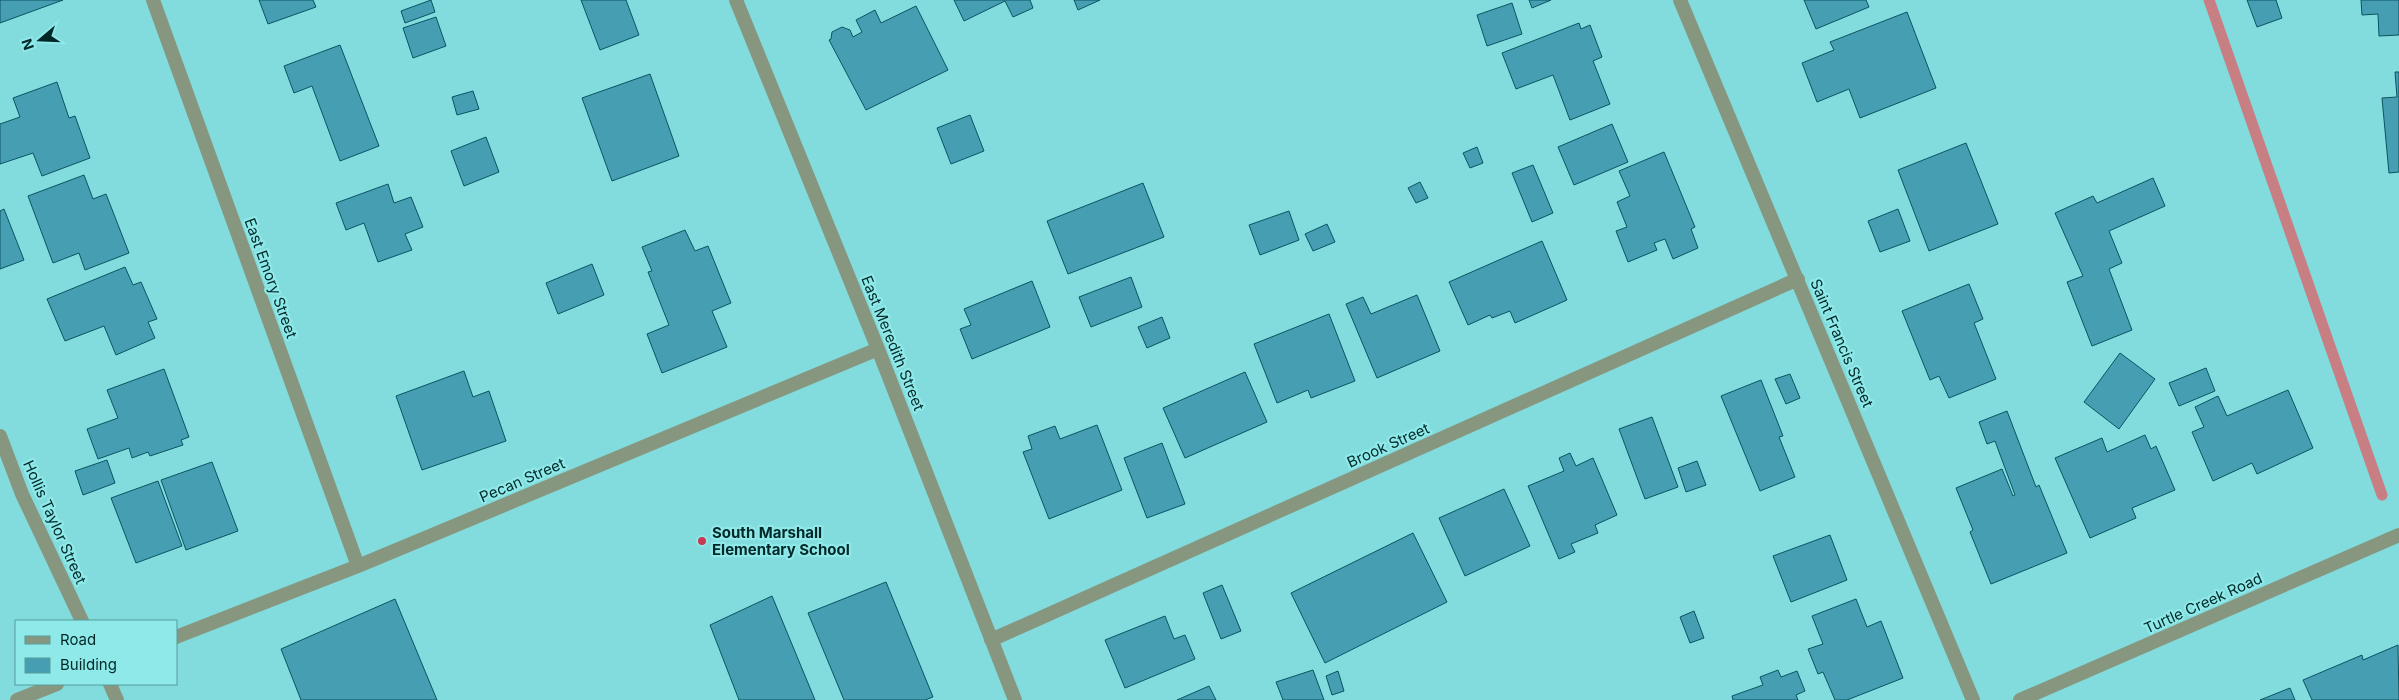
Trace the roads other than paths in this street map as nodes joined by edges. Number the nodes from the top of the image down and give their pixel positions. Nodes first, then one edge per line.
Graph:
1 (153, 0) edge
2 (736, 0) edge
3 (1680, 0) edge
4 (1798, 279) junction
5 (878, 348) junction
6 (0, 436) edge
7 (2399, 535) edge
8 (358, 566) junction
9 (82, 620) edge
10 (178, 636) edge
11 (992, 640) junction
12 (54, 685) edge
13 (110, 685) edge
14 (17, 700) edge
15 (117, 700) edge
16 (1015, 700) edge
17 (1973, 700) edge
18 (2020, 700) edge

1 - 8 street, East Emory Street
2 - 5 street, East Meredith Street
3 - 4 street, Saint Francis Street
4 - 11 street, Brook Street
4 - 17 street, Saint Francis Street
5 - 8 street, Pecan Street
5 - 11 street, East Meredith Street
6 - 9 street, Hollis Taylor Street
7 - 18 street, Turtle Creek Road
8 - 10 street, Pecan Street
11 - 16 street, East Meredith Street
12 - 14 street
13 - 15 street

